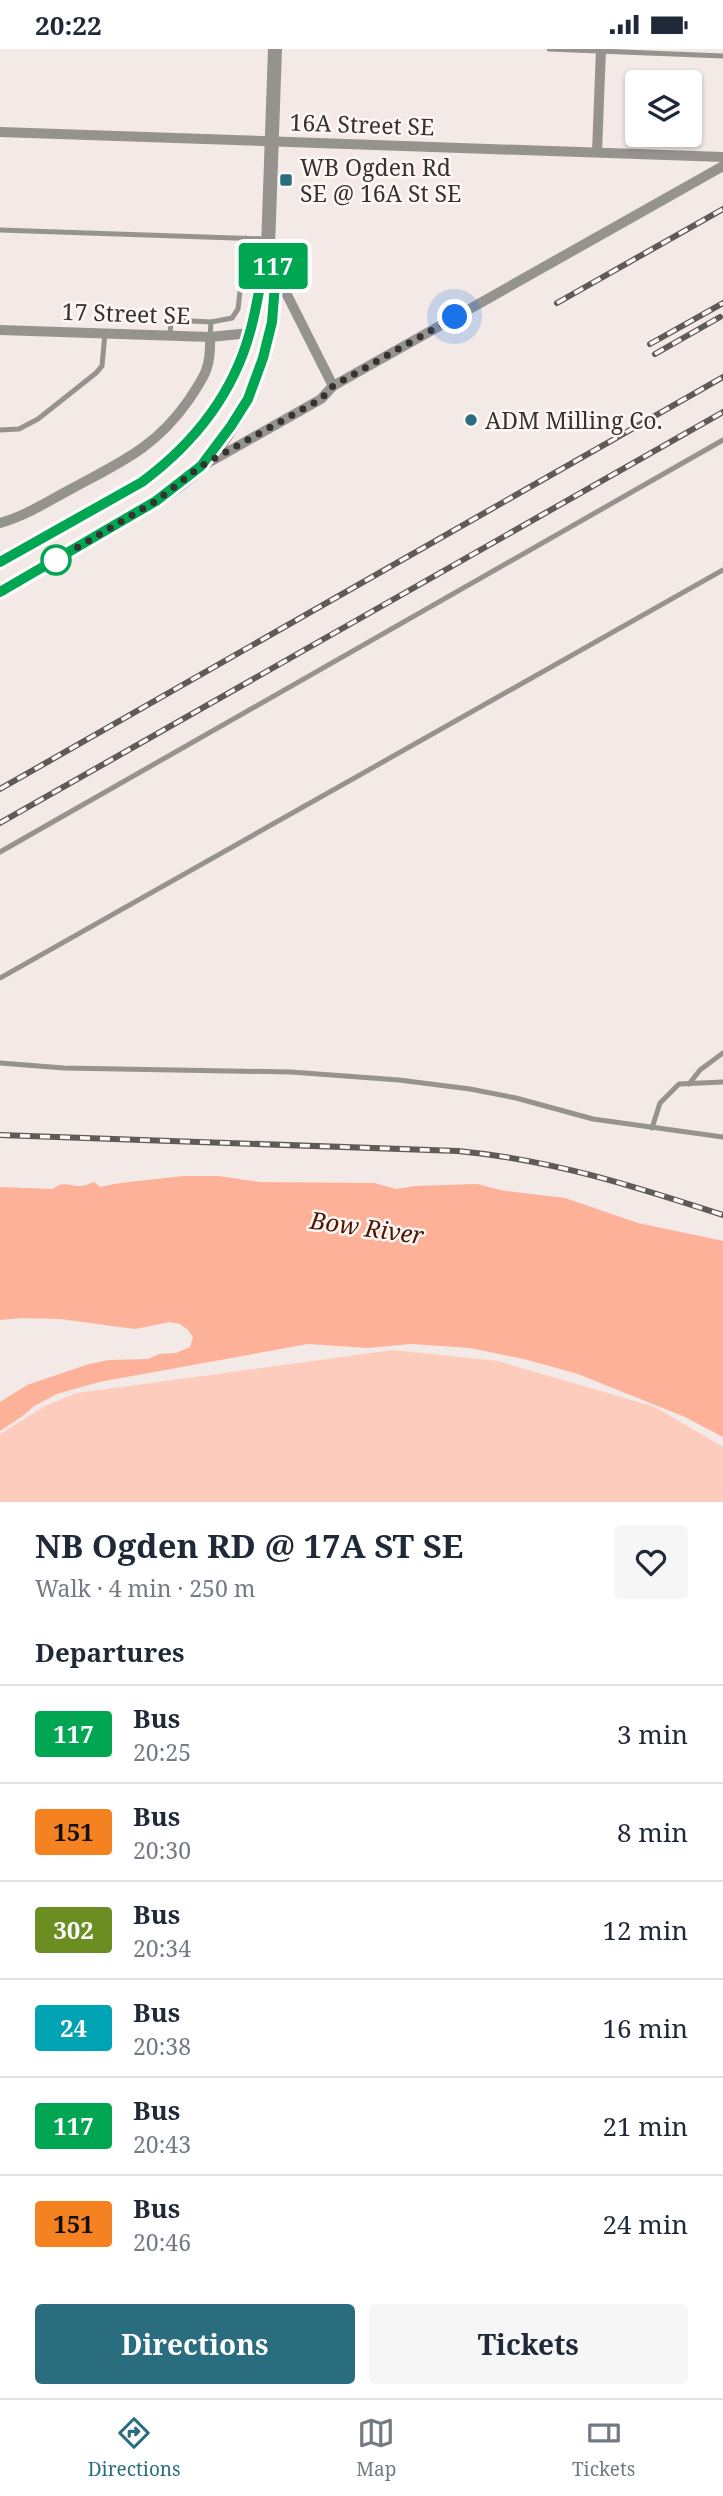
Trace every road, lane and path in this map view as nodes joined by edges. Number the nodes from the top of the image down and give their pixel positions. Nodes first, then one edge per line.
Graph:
1 (275, 49) edge
2 (549, 49) edge
3 (601, 50) edge
4 (723, 56) edge
5 (0, 132) edge
6 (272, 142) junction
7 (597, 152) junction
8 (723, 157) edge
9 (723, 166) edge
10 (0, 230) edge
11 (246, 238) junction
12 (268, 243) junction
13 (276, 272) junction
14 (211, 322) junction
15 (0, 330) edge
16 (105, 333) junction
17 (250, 333) junction
18 (170, 335) junction
19 (210, 337) junction
20 (333, 386) junction
21 (0, 429) edge
22 (723, 440) edge
23 (201, 466) junction
24 (0, 523) edge
25 (0, 562) edge
26 (723, 570) edge
27 (0, 593) edge
28 (0, 852) edge
29 (0, 978) edge
30 (723, 1053) edge
31 (0, 1063) edge
32 (723, 1082) edge
33 (689, 1084) junction
34 (652, 1128) junction
35 (723, 1137) edge

1 - 6 street
2 - 3 lane
3 - 4 lane
3 - 7 street
5 - 6 street, 16A Street SE
6 - 7 street, 16A Street SE
6 - 12 street
7 - 8 street, 16A Street SE
9 - 20 street
10 - 11 lane
11 - 12 lane
11 - 14 lane
12 - 13 street
12 - 17 street
13 - 20 street
13 - 23 street
14 - 18 lane
14 - 19 lane
15 - 16 street, 17 Street SE
16 - 18 street, 17 Street SE
16 - 21 lane
17 - 19 street, 17 Street SE
17 - 25 street
18 - 19 street, 17 Street SE
19 - 24 street
20 - 23 street
22 - 28 lane
23 - 27 street
26 - 29 lane
30 - 33 lane
31 - 34 lane
32 - 33 lane
33 - 34 lane
34 - 35 lane

